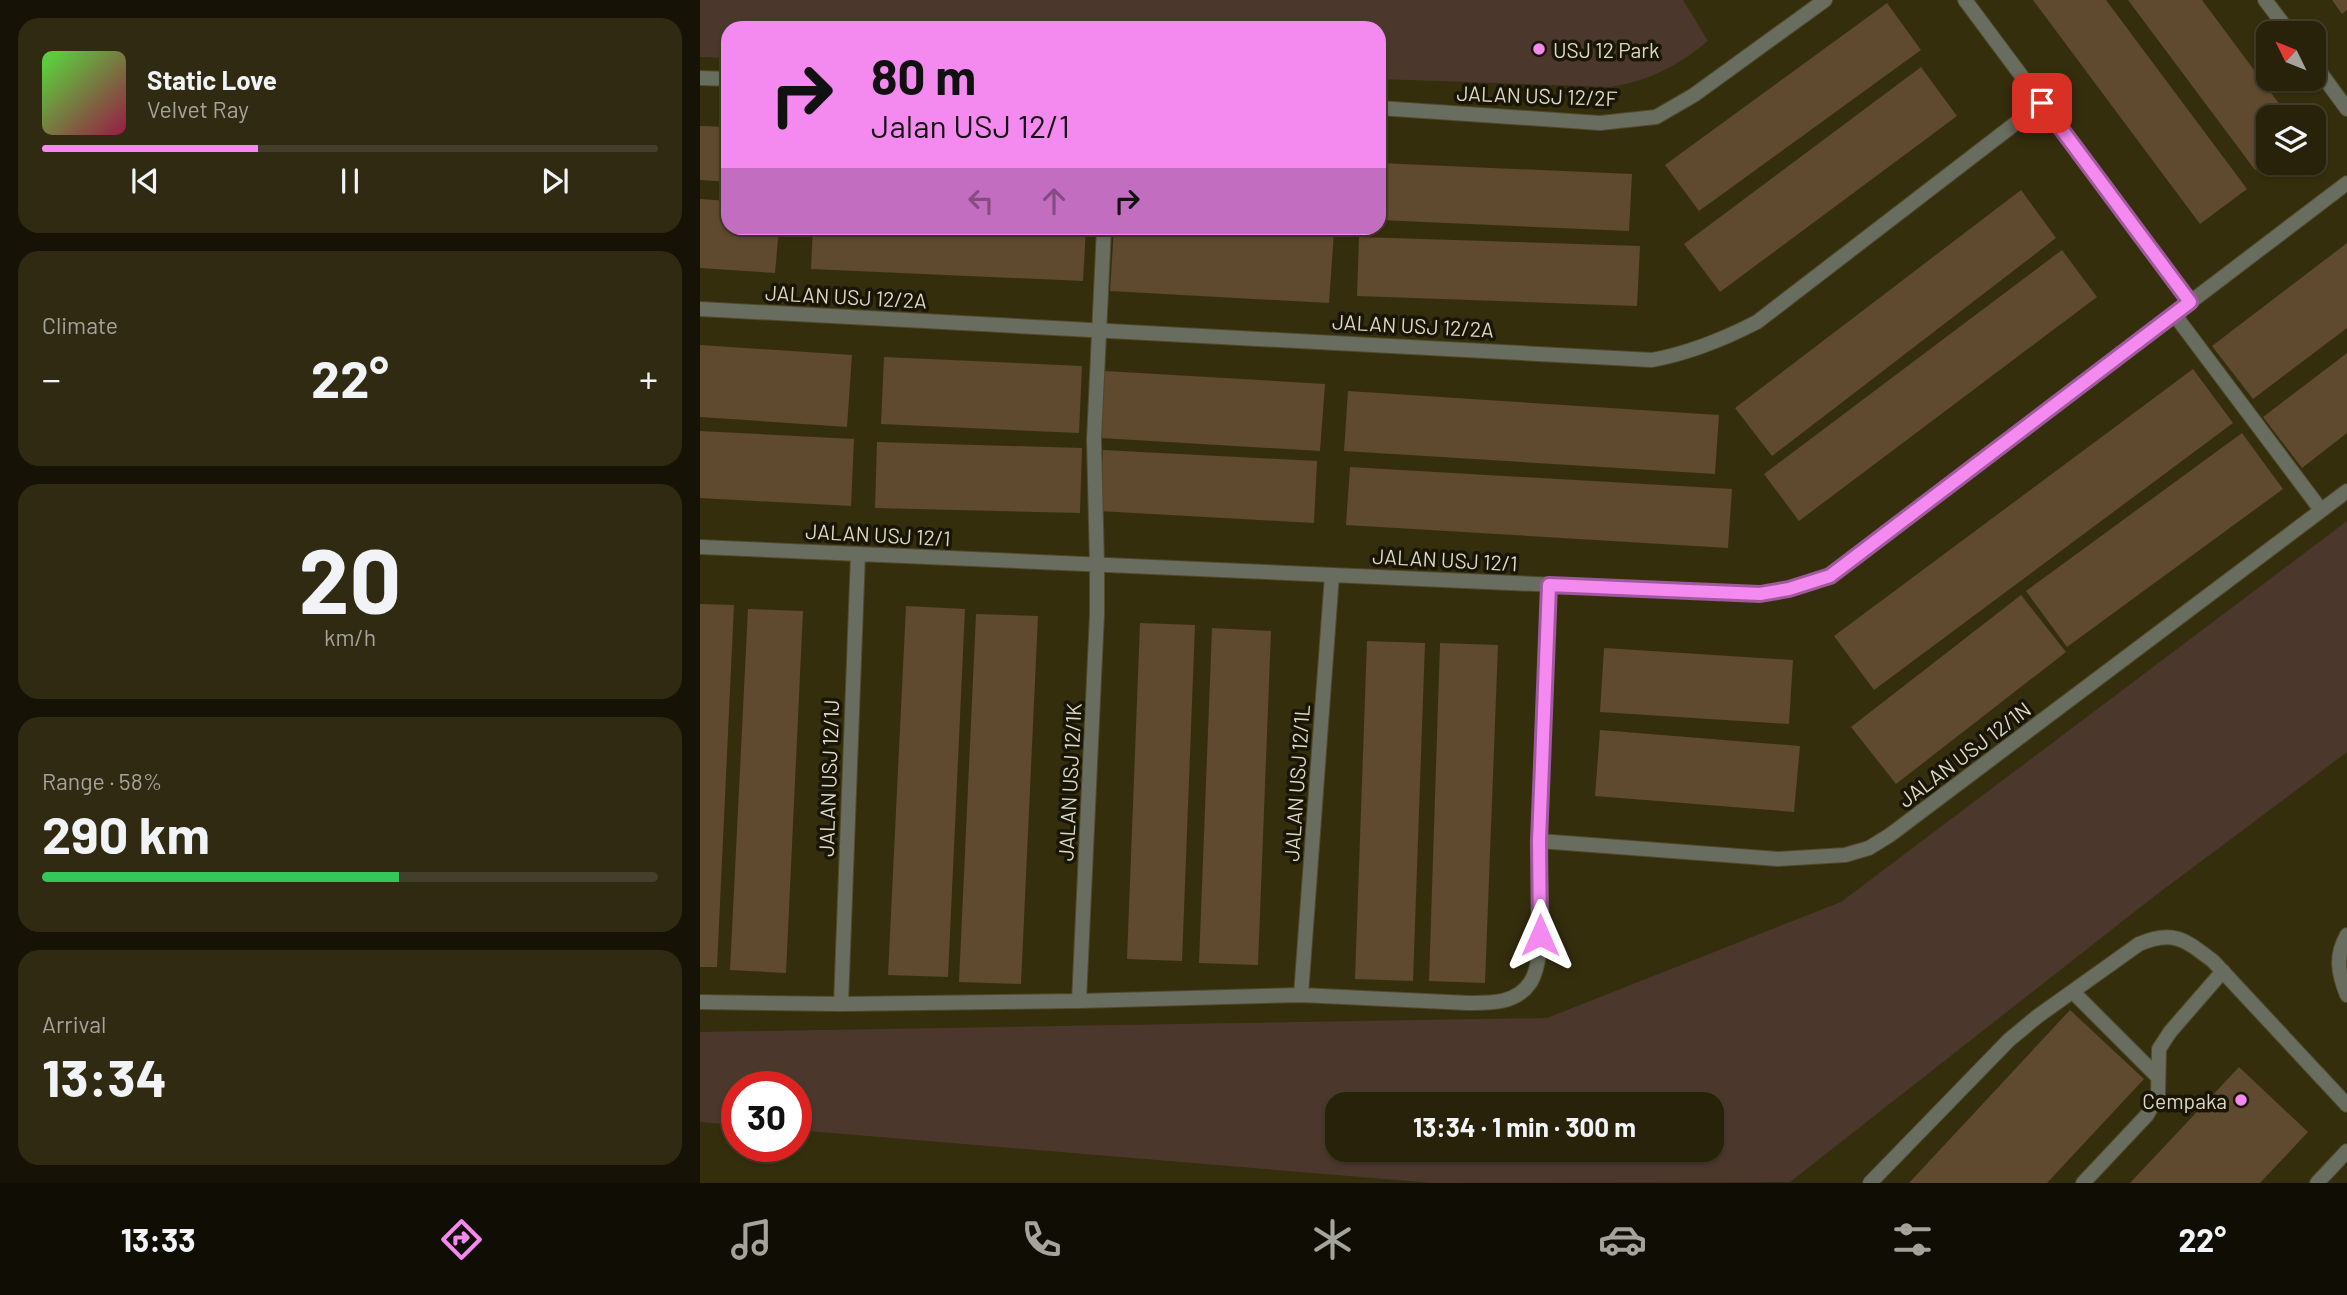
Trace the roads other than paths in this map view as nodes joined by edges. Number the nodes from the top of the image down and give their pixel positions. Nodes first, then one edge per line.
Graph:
1 (1825, 0) edge
2 (1965, 0) edge
3 (2265, 0) edge
4 (2281, 21) edge
5 (700, 78) edge
6 (721, 79) edge
7 (2326, 80) edge
8 (2042, 103) junction
9 (1386, 108) edge
10 (2347, 109) edge
11 (2347, 183) edge
12 (1104, 235) edge
13 (2190, 302) junction
14 (700, 309) edge
15 (2174, 314) junction
16 (1099, 330) junction
17 (2347, 491) edge
18 (2321, 510) junction
19 (700, 547) edge
20 (858, 554) junction
21 (1097, 565) junction
22 (1332, 575) junction
23 (1549, 585) junction
24 (1539, 841) junction
25 (2347, 935) edge
26 (2223, 971) junction
27 (2073, 992) junction
28 (1301, 995) junction
29 (2347, 995) edge
30 (1079, 1001) junction
31 (700, 1002) edge
32 (841, 1004) junction
33 (2157, 1076) junction
34 (2347, 1105) edge
35 (2347, 1151) edge
36 (1870, 1183) edge
37 (2083, 1183) edge
38 (2317, 1183) edge

1 - 9 street, JALAN USJ 12/2F
2 - 8 street
3 - 4 street
5 - 6 street
7 - 10 street
8 - 13 street
8 - 16 street, JALAN USJ 12/2A
11 - 13 street, JALAN USJ 12/1
12 - 16 street, JALAN USJ 12/1K
13 - 15 street, JALAN USJ 12/1
14 - 16 street, JALAN USJ 12/2A
15 - 18 street
15 - 23 street, JALAN USJ 12/1
16 - 21 street, JALAN USJ 12/1K
17 - 18 street, JALAN USJ 12/1N
18 - 24 street, JALAN USJ 12/1N
19 - 20 street, JALAN USJ 12/1
20 - 21 street, JALAN USJ 12/1
20 - 32 street, JALAN USJ 12/1J
21 - 22 street, JALAN USJ 12/1
21 - 30 street, JALAN USJ 12/1K
22 - 23 street, JALAN USJ 12/1
22 - 28 street, JALAN USJ 12/1L
23 - 24 street
24 - 28 street
25 - 29 street
26 - 27 street
26 - 33 street
26 - 34 street
27 - 33 street
27 - 36 street
28 - 30 street
30 - 32 street
31 - 32 street
33 - 37 street
35 - 38 street

